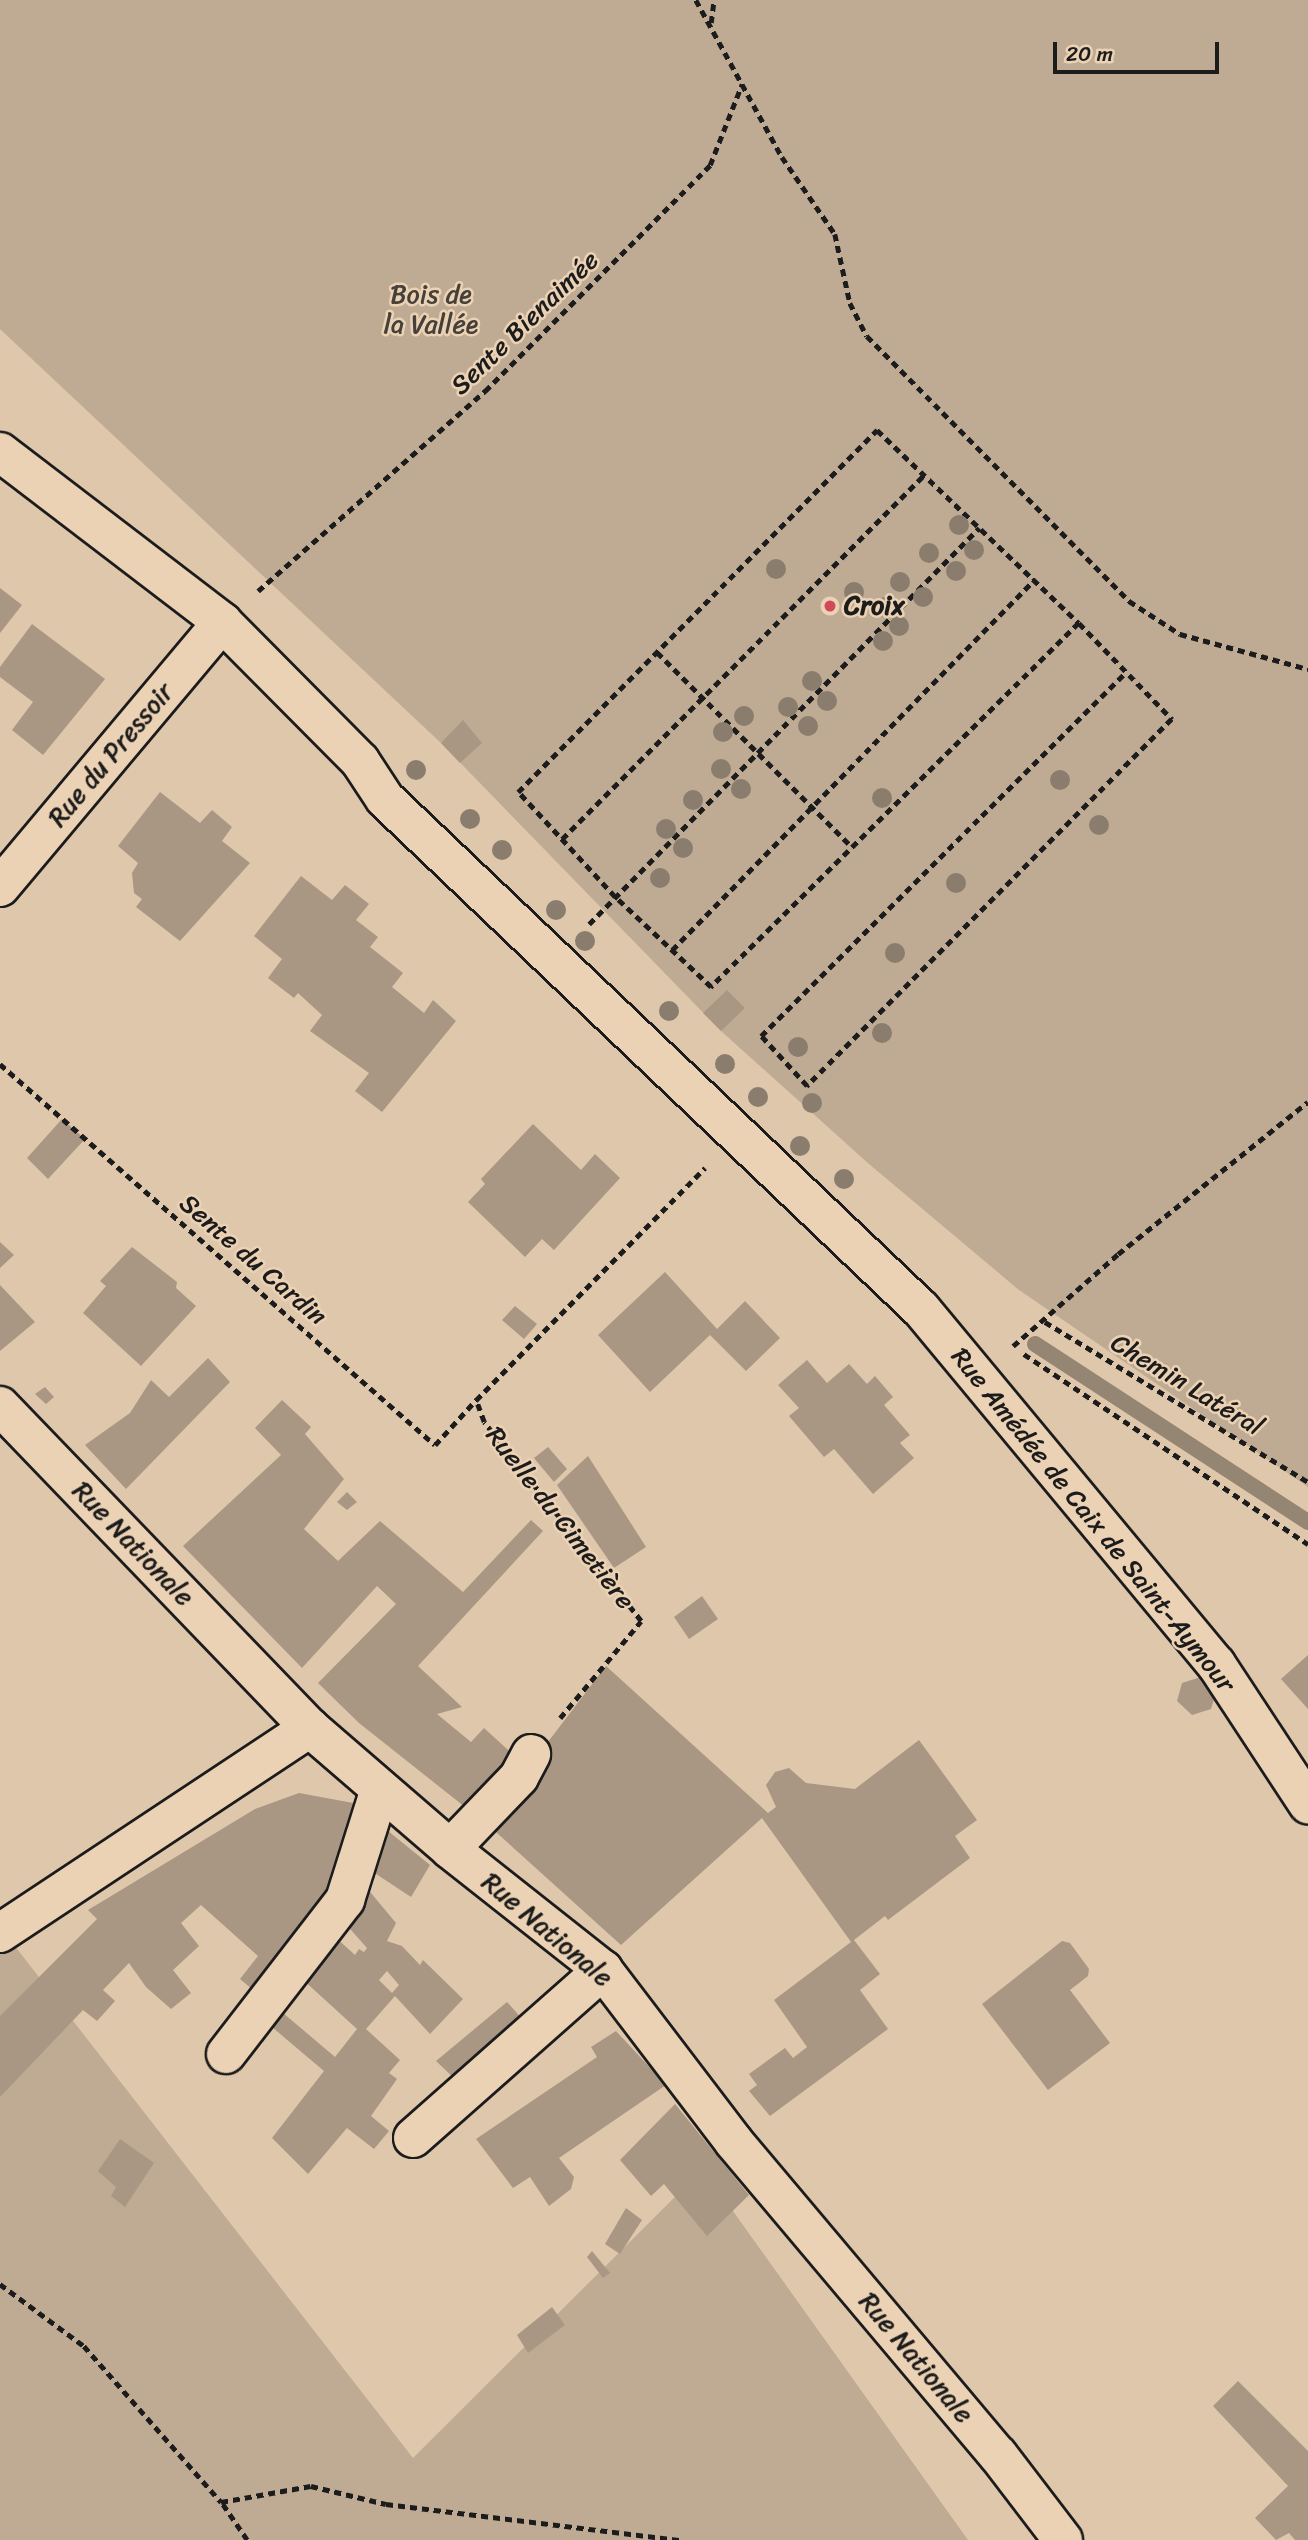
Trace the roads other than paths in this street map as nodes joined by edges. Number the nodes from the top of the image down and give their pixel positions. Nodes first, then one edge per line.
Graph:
1 (0, 452) edge
2 (222, 622) junction
3 (0, 887) edge
4 (0, 1406) edge
5 (310, 1728) junction
6 (531, 1754) road end
7 (380, 1789) junction
8 (1308, 1804) edge
9 (450, 1849) junction
10 (0, 1933) edge
11 (603, 1970) junction
12 (226, 2054) dead end
13 (414, 2138) dead end
14 (1063, 2540) edge

1 - 2 street, Rue Amédée de Caix de Saint-Aymour
2 - 3 street, Rue du Pressoir
2 - 8 street, Rue Amédée de Caix de Saint-Aymour
4 - 5 street, Rue Nationale
5 - 7 street, Rue Nationale
5 - 10 street
6 - 9 street
7 - 9 street, Rue Nationale
7 - 12 street
9 - 11 street, Rue Nationale
11 - 13 street
11 - 14 street, Rue Nationale

